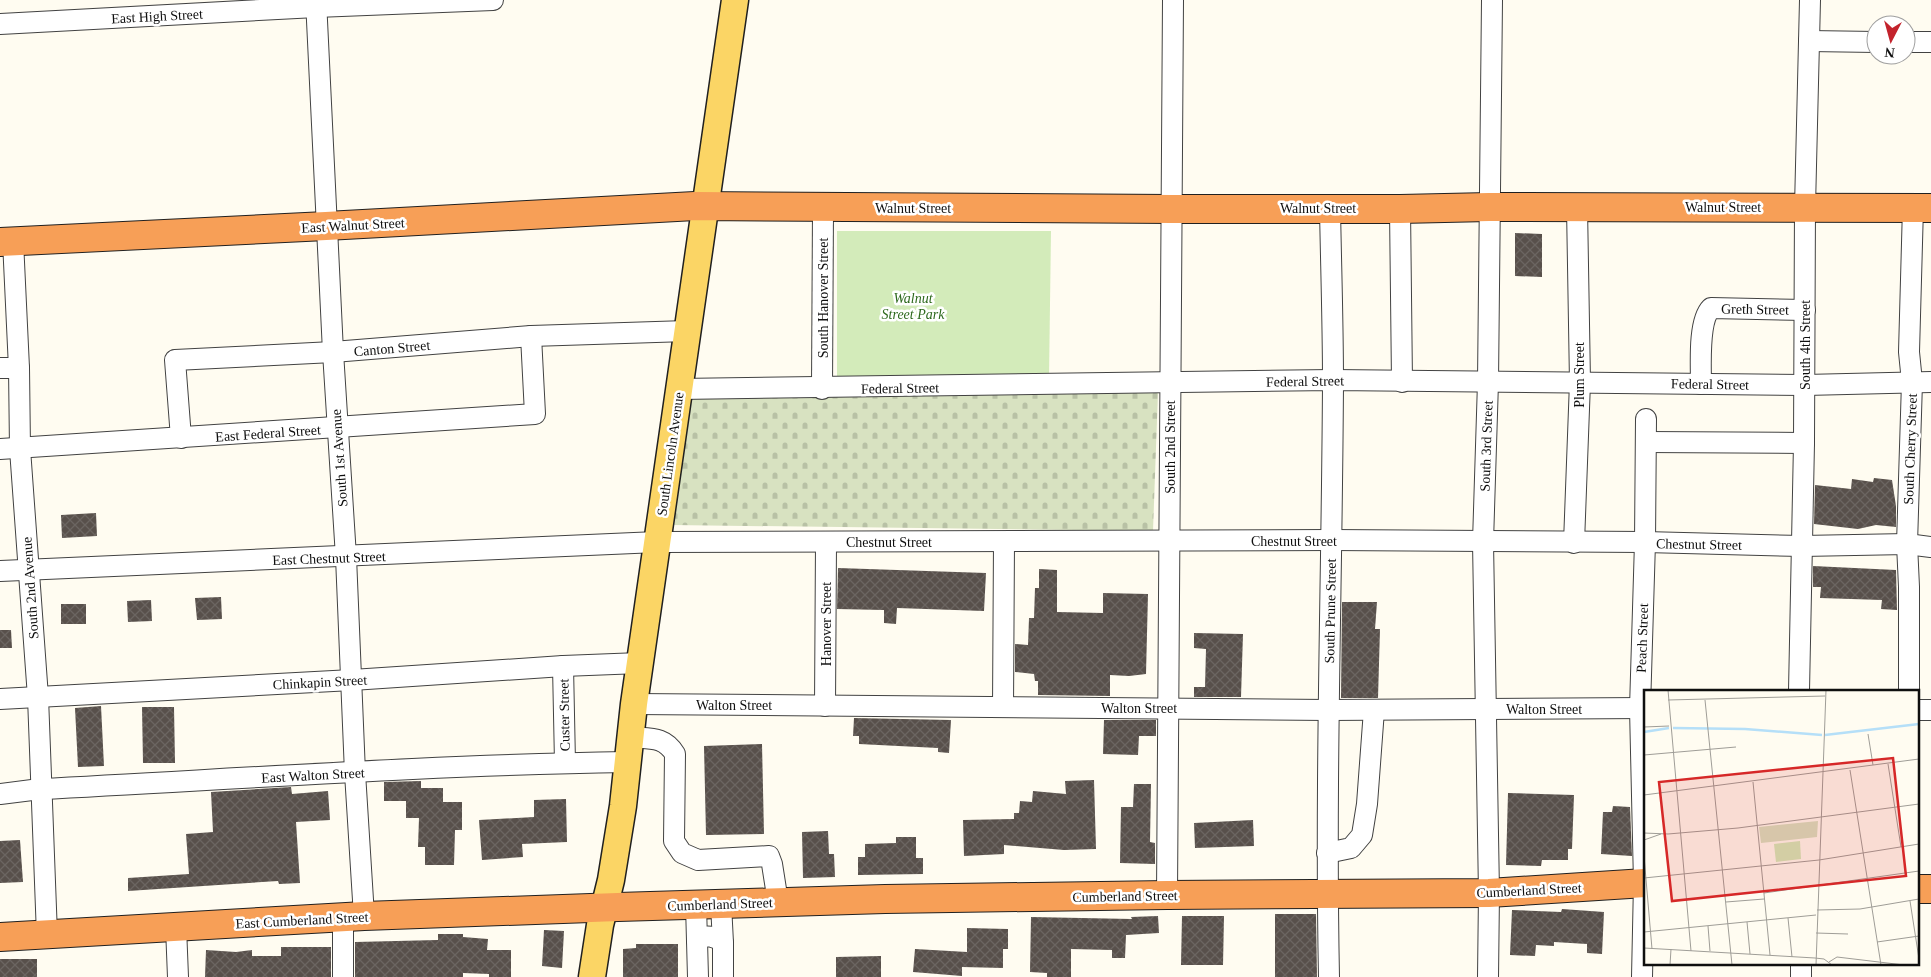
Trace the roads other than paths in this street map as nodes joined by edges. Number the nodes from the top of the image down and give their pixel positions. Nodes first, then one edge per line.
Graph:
1 (493, 0) edge
2 (735, 0) edge
3 (1173, 0) edge
4 (1492, 0) edge
5 (1810, 0) edge
6 (316, 3) edge
7 (0, 24) edge
8 (1809, 42) junction
9 (1866, 42) edge
10 (1916, 42) edge
11 (1931, 42) edge
12 (706, 207) junction
13 (1489, 207) junction
14 (1577, 207) junction
15 (1805, 207) junction
16 (823, 208) junction
17 (1330, 208) junction
18 (1922, 208) edge
19 (1172, 209) junction
20 (1400, 209) junction
21 (326, 226) junction
22 (6, 241) edge
23 (1805, 310) junction
24 (687, 331) junction
25 (531, 336) junction
26 (333, 352) junction
27 (10, 368) edge
28 (1333, 380) junction
29 (1402, 382) junction
30 (1488, 382) junction
31 (1580, 382) junction
32 (1921, 382) edge
33 (1171, 384) junction
34 (1701, 384) junction
35 (1805, 385) junction
36 (679, 389) junction
37 (822, 389) junction
38 (1646, 419) dead end
39 (337, 428) junction
40 (180, 438) junction
41 (1646, 442) junction
42 (1804, 443) junction
43 (20, 448) junction
44 (0, 449) edge
45 (1331, 540) junction
46 (1170, 541) junction
47 (657, 542) junction
48 (826, 542) junction
49 (1004, 542) junction
50 (1483, 542) junction
51 (1645, 542) junction
52 (1574, 543) junction
53 (1907, 544) junction
54 (1802, 546) junction
55 (1931, 547) edge
56 (346, 557) junction
57 (29, 570) junction
58 (0, 571) edge
59 (640, 663) junction
60 (563, 666) junction
61 (352, 680) junction
62 (1799, 690) edge
63 (1909, 690) edge
64 (38, 697) junction
65 (0, 699) edge
66 (634, 704) junction
67 (825, 706) junction
68 (1002, 707) junction
69 (1168, 708) junction
70 (1642, 708) edge
71 (1487, 709) junction
72 (1328, 710) junction
73 (1374, 710) junction
74 (1918, 710) edge
75 (1931, 710) edge
76 (630, 737) junction
77 (627, 762) junction
78 (565, 763) junction
79 (355, 773) junction
80 (40, 790) junction
81 (0, 794) edge
82 (1644, 825) edge
83 (1327, 853) junction
84 (1644, 883) edge
85 (1918, 888) edge
86 (1931, 889) edge
87 (1489, 893) junction
88 (1327, 894) junction
89 (1166, 895) junction
90 (778, 902) junction
91 (708, 905) junction
92 (604, 908) junction
93 (1644, 914) edge
94 (354, 917) junction
95 (176, 927) junction
96 (47, 935) junction
97 (0, 937) edge
98 (697, 940) junction
99 (723, 943) junction
100 (1801, 964) edge
101 (178, 977) edge
102 (343, 977) edge
103 (592, 977) edge
104 (698, 977) edge
105 (723, 977) edge
106 (1329, 977) edge
107 (1488, 977) edge
108 (1642, 977) edge
109 (1801, 977) edge

1 - 6 street, East High Street
2 - 12 main road, South Lincoln Avenue
3 - 19 street, South 2nd Street
4 - 13 street, South 3rd Street
5 - 8 street, South 4th Street
6 - 7 street, East High Street
6 - 21 street, South 1st Avenue
8 - 9 street
8 - 15 street, South 4th Street
10 - 11 street
12 - 16 highway, Walnut Street
12 - 21 highway, East Walnut Street
12 - 24 main road, South Lincoln Avenue
13 - 14 highway, Walnut Street
13 - 20 highway, Walnut Street
13 - 30 street, South 3rd Street
14 - 15 highway, Walnut Street
14 - 31 street, Plum Street
15 - 18 highway, Walnut Street
15 - 23 street, South 4th Street
16 - 19 highway, Walnut Street
16 - 37 street, South Hanover Street
17 - 19 highway, Walnut Street
17 - 20 highway, Walnut Street
17 - 28 street, South Prune Street
18 - 32 street, South Cherry Street
19 - 33 street, South 2nd Street
20 - 29 street
21 - 22 highway, East Walnut Street
21 - 26 street, South 1st Avenue
22 - 27 street, South 2nd Avenue
23 - 34 street, Greth Street
23 - 35 street, South 4th Street
24 - 25 street, Canton Street
24 - 36 main road, South Lincoln Avenue
25 - 26 street, Canton Street
25 - 39 street, East Federal Street
26 - 39 street, South 1st Avenue
26 - 40 street, Canton Street
27 - 43 street, South 2nd Avenue
28 - 29 street, Federal Street
28 - 33 street, Federal Street
28 - 45 street, South Prune Street
29 - 30 street, Federal Street
30 - 31 street, Federal Street
30 - 50 street, South 3rd Street
31 - 34 street, Federal Street
31 - 52 street, Plum Street
32 - 35 street, Federal Street
32 - 53 street, South Cherry Street
33 - 37 street, Federal Street
33 - 46 street, South 2nd Street
34 - 35 street, Federal Street
35 - 42 street, South 4th Street
36 - 37 street, Federal Street
36 - 47 main road, South Lincoln Avenue
38 - 41 street, Peach Street
39 - 40 street, East Federal Street
39 - 56 street, South 1st Avenue
40 - 43 street, East Federal Street
41 - 42 street
41 - 51 street, Peach Street
42 - 54 street, South 4th Street
43 - 44 street, East Federal Street
43 - 57 street, South 2nd Avenue
45 - 46 street, Chestnut Street
45 - 50 street, Chestnut Street
45 - 72 street, South Prune Street
46 - 49 street, Chestnut Street
46 - 69 street, South 2nd Street
47 - 48 street, Chestnut Street
47 - 56 street, East Chestnut Street
47 - 59 main road, South Lincoln Avenue
48 - 49 street, Chestnut Street
48 - 67 street, Hanover Street
49 - 68 street
50 - 52 street, Chestnut Street
50 - 71 street, South 3rd Street
51 - 52 street, Chestnut Street
51 - 54 street, Chestnut Street
51 - 70 street, Peach Street
53 - 54 street, Chestnut Street
53 - 55 street, Chestnut Street
53 - 63 street, South Cherry Street
54 - 62 street, South 4th Street
56 - 57 street, East Chestnut Street
56 - 61 street, South 1st Avenue
57 - 58 street, East Chestnut Street
57 - 64 street, South 2nd Avenue
59 - 60 street, Chinkapin Street
59 - 66 main road, South Lincoln Avenue
60 - 61 street, Chinkapin Street
60 - 78 street, Custer Street
61 - 64 street, Chinkapin Street
61 - 79 street, South 1st Avenue
64 - 65 street, Chinkapin Street
64 - 80 street, South 2nd Avenue
66 - 67 street, Walton Street
66 - 76 main road, South Lincoln Avenue
67 - 68 street, Walton Street
68 - 69 street, Walton Street
69 - 72 street, Walton Street
69 - 89 street, South 2nd Street
70 - 71 street, Walton Street
70 - 82 street, Peach Street
71 - 73 street, Walton Street
71 - 87 street, South 3rd Street
72 - 73 street, Walton Street
72 - 83 street, South Prune Street
73 - 83 street
74 - 75 street
76 - 77 main road, South Lincoln Avenue
76 - 90 street
77 - 78 street, East Walton Street
77 - 92 main road, South Lincoln Avenue
78 - 79 street, East Walton Street
79 - 80 street, East Walton Street
79 - 94 street, South 1st Avenue
80 - 81 street, East Walton Street
80 - 96 street, South 2nd Avenue
83 - 88 street, South Prune Street
84 - 87 highway, Cumberland Street
85 - 86 highway
87 - 88 highway, Cumberland Street
87 - 107 street, South 3rd Street
88 - 89 highway, Cumberland Street
88 - 106 street, South Prune Street
89 - 90 highway, Cumberland Street
90 - 91 highway, Cumberland Street
91 - 92 highway, Cumberland Street
91 - 98 street
91 - 99 street
92 - 94 highway, East Cumberland Street
92 - 103 main road, South Lincoln Avenue
93 - 108 street, Peach Street
94 - 95 highway, East Cumberland Street
94 - 102 street, South 1st Avenue
95 - 96 highway, East Cumberland Street
95 - 101 street
96 - 97 highway, East Cumberland Street
98 - 99 street
98 - 104 street
99 - 105 street
100 - 109 street

